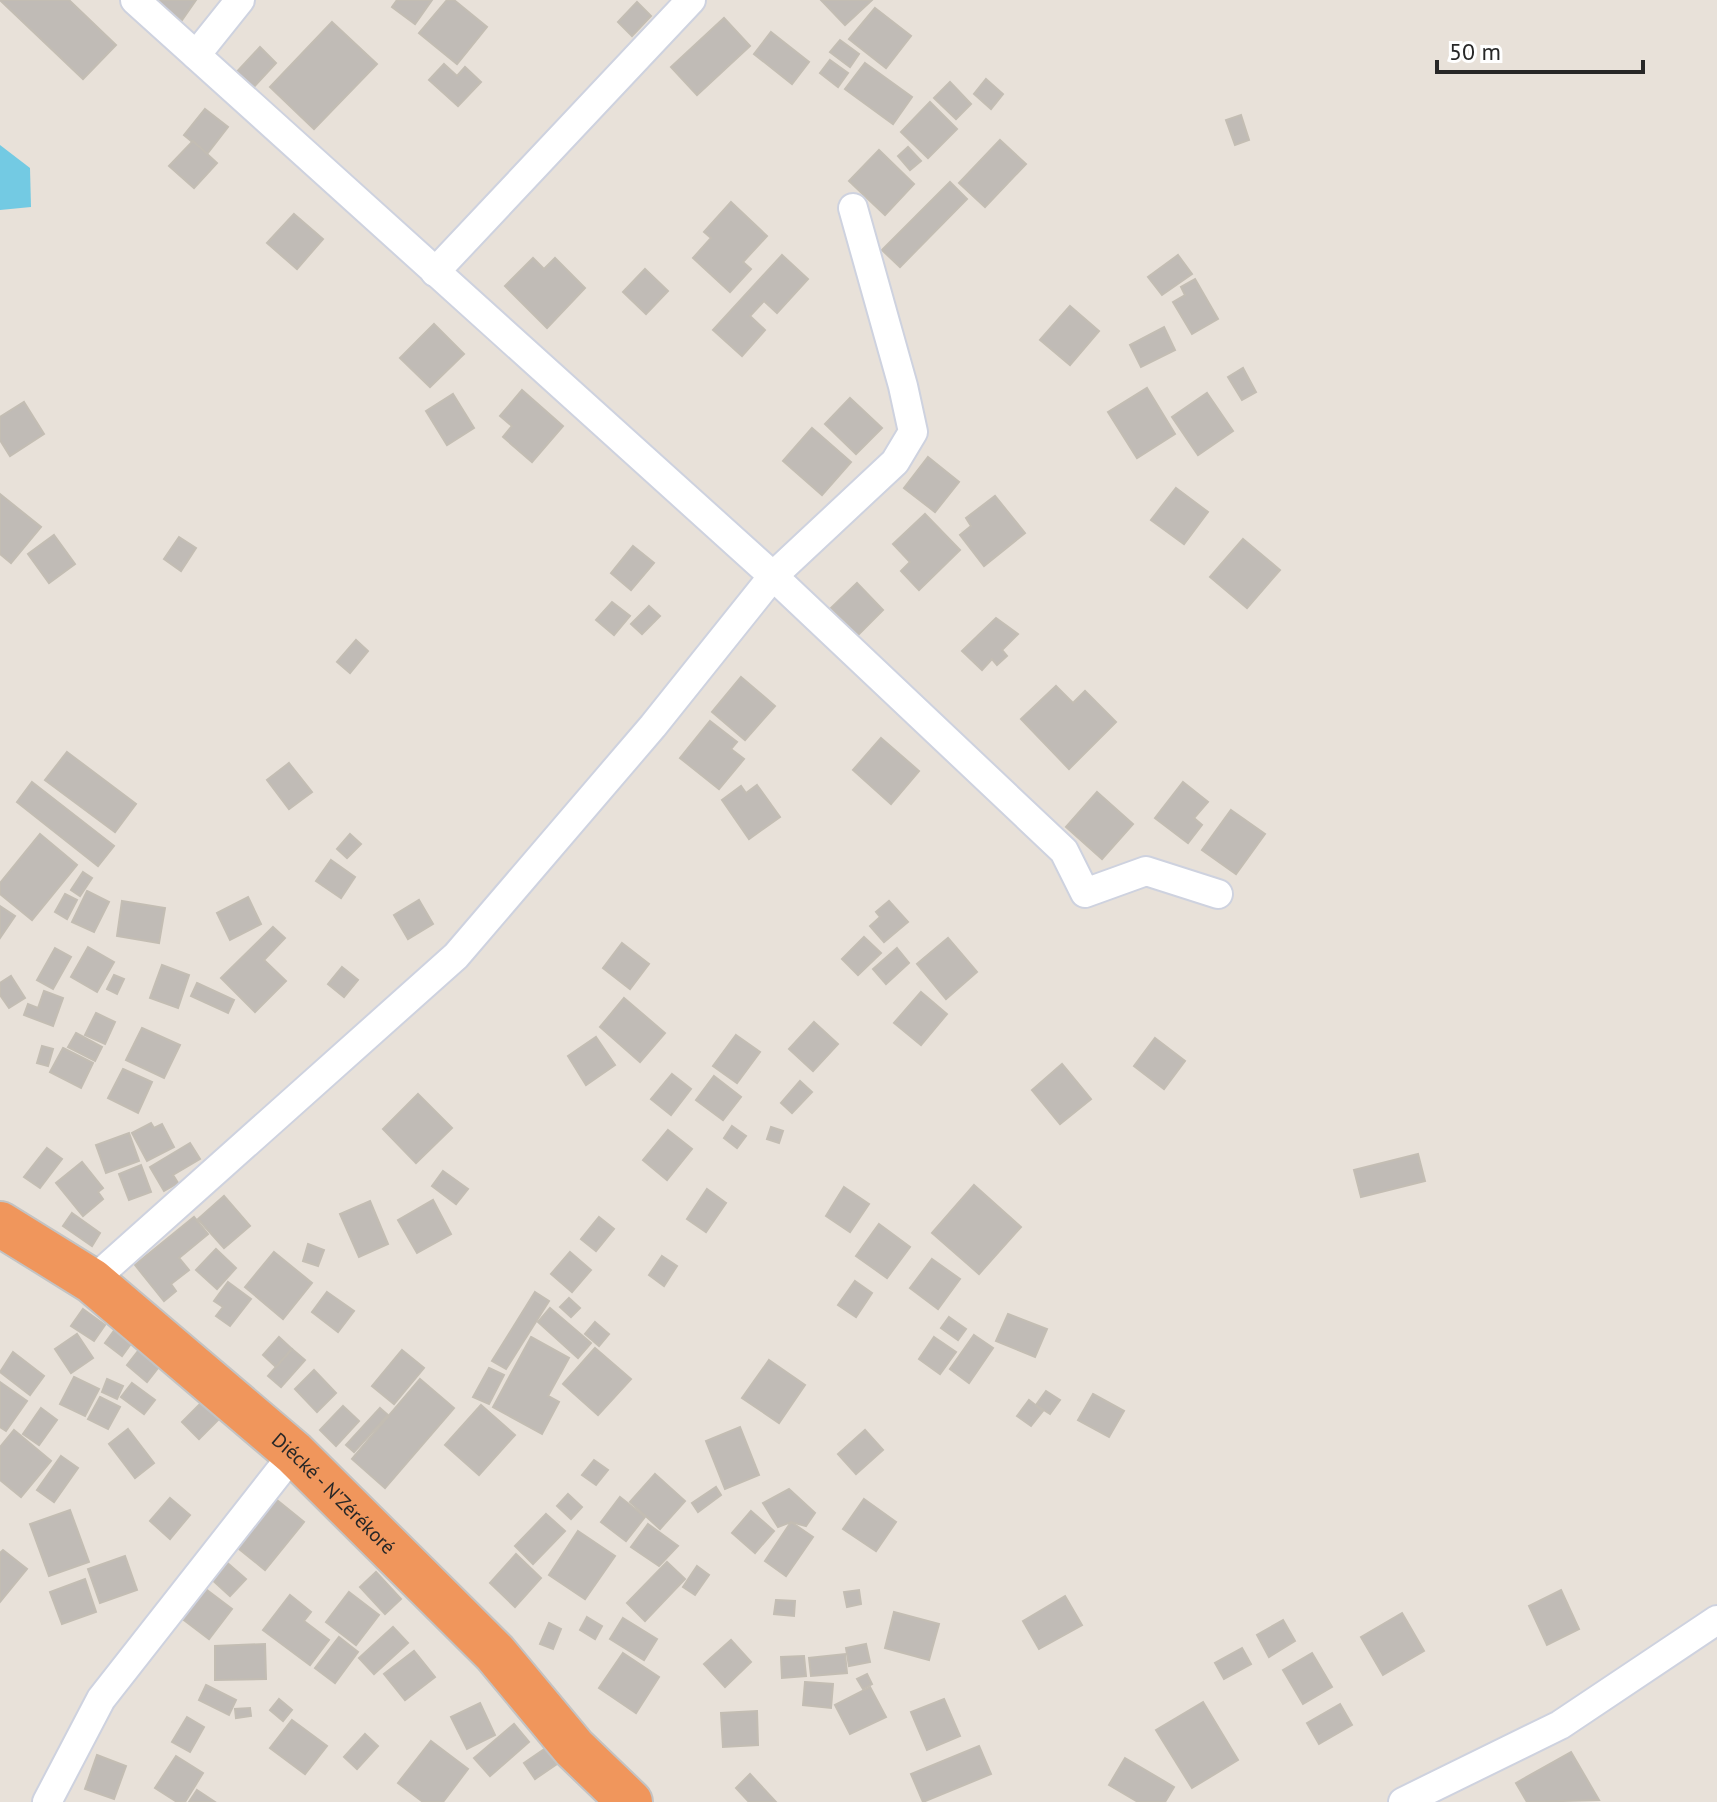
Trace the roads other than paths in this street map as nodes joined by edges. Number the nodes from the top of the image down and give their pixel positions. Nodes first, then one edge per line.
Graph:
1 (135, 0) edge
2 (240, 0) edge
3 (691, 0) edge
4 (196, 55) junction
5 (853, 208) dead end
6 (435, 272) junction
7 (773, 576) junction
8 (1218, 894) dead end
9 (0, 1224) edge
10 (92, 1281) junction
11 (294, 1453) junction
12 (1717, 1620) edge
13 (47, 1802) edge
14 (630, 1802) edge
15 (1403, 1802) edge

1 - 4 street
2 - 4 street
3 - 6 street
4 - 6 street
5 - 7 street
6 - 7 street
7 - 8 street
7 - 10 street
9 - 10 highway, Diécké - N'Zérékoré
10 - 11 highway, Diécké - N'Zérékoré
11 - 13 street
11 - 14 highway, Diécké - N'Zérékoré
12 - 15 street

